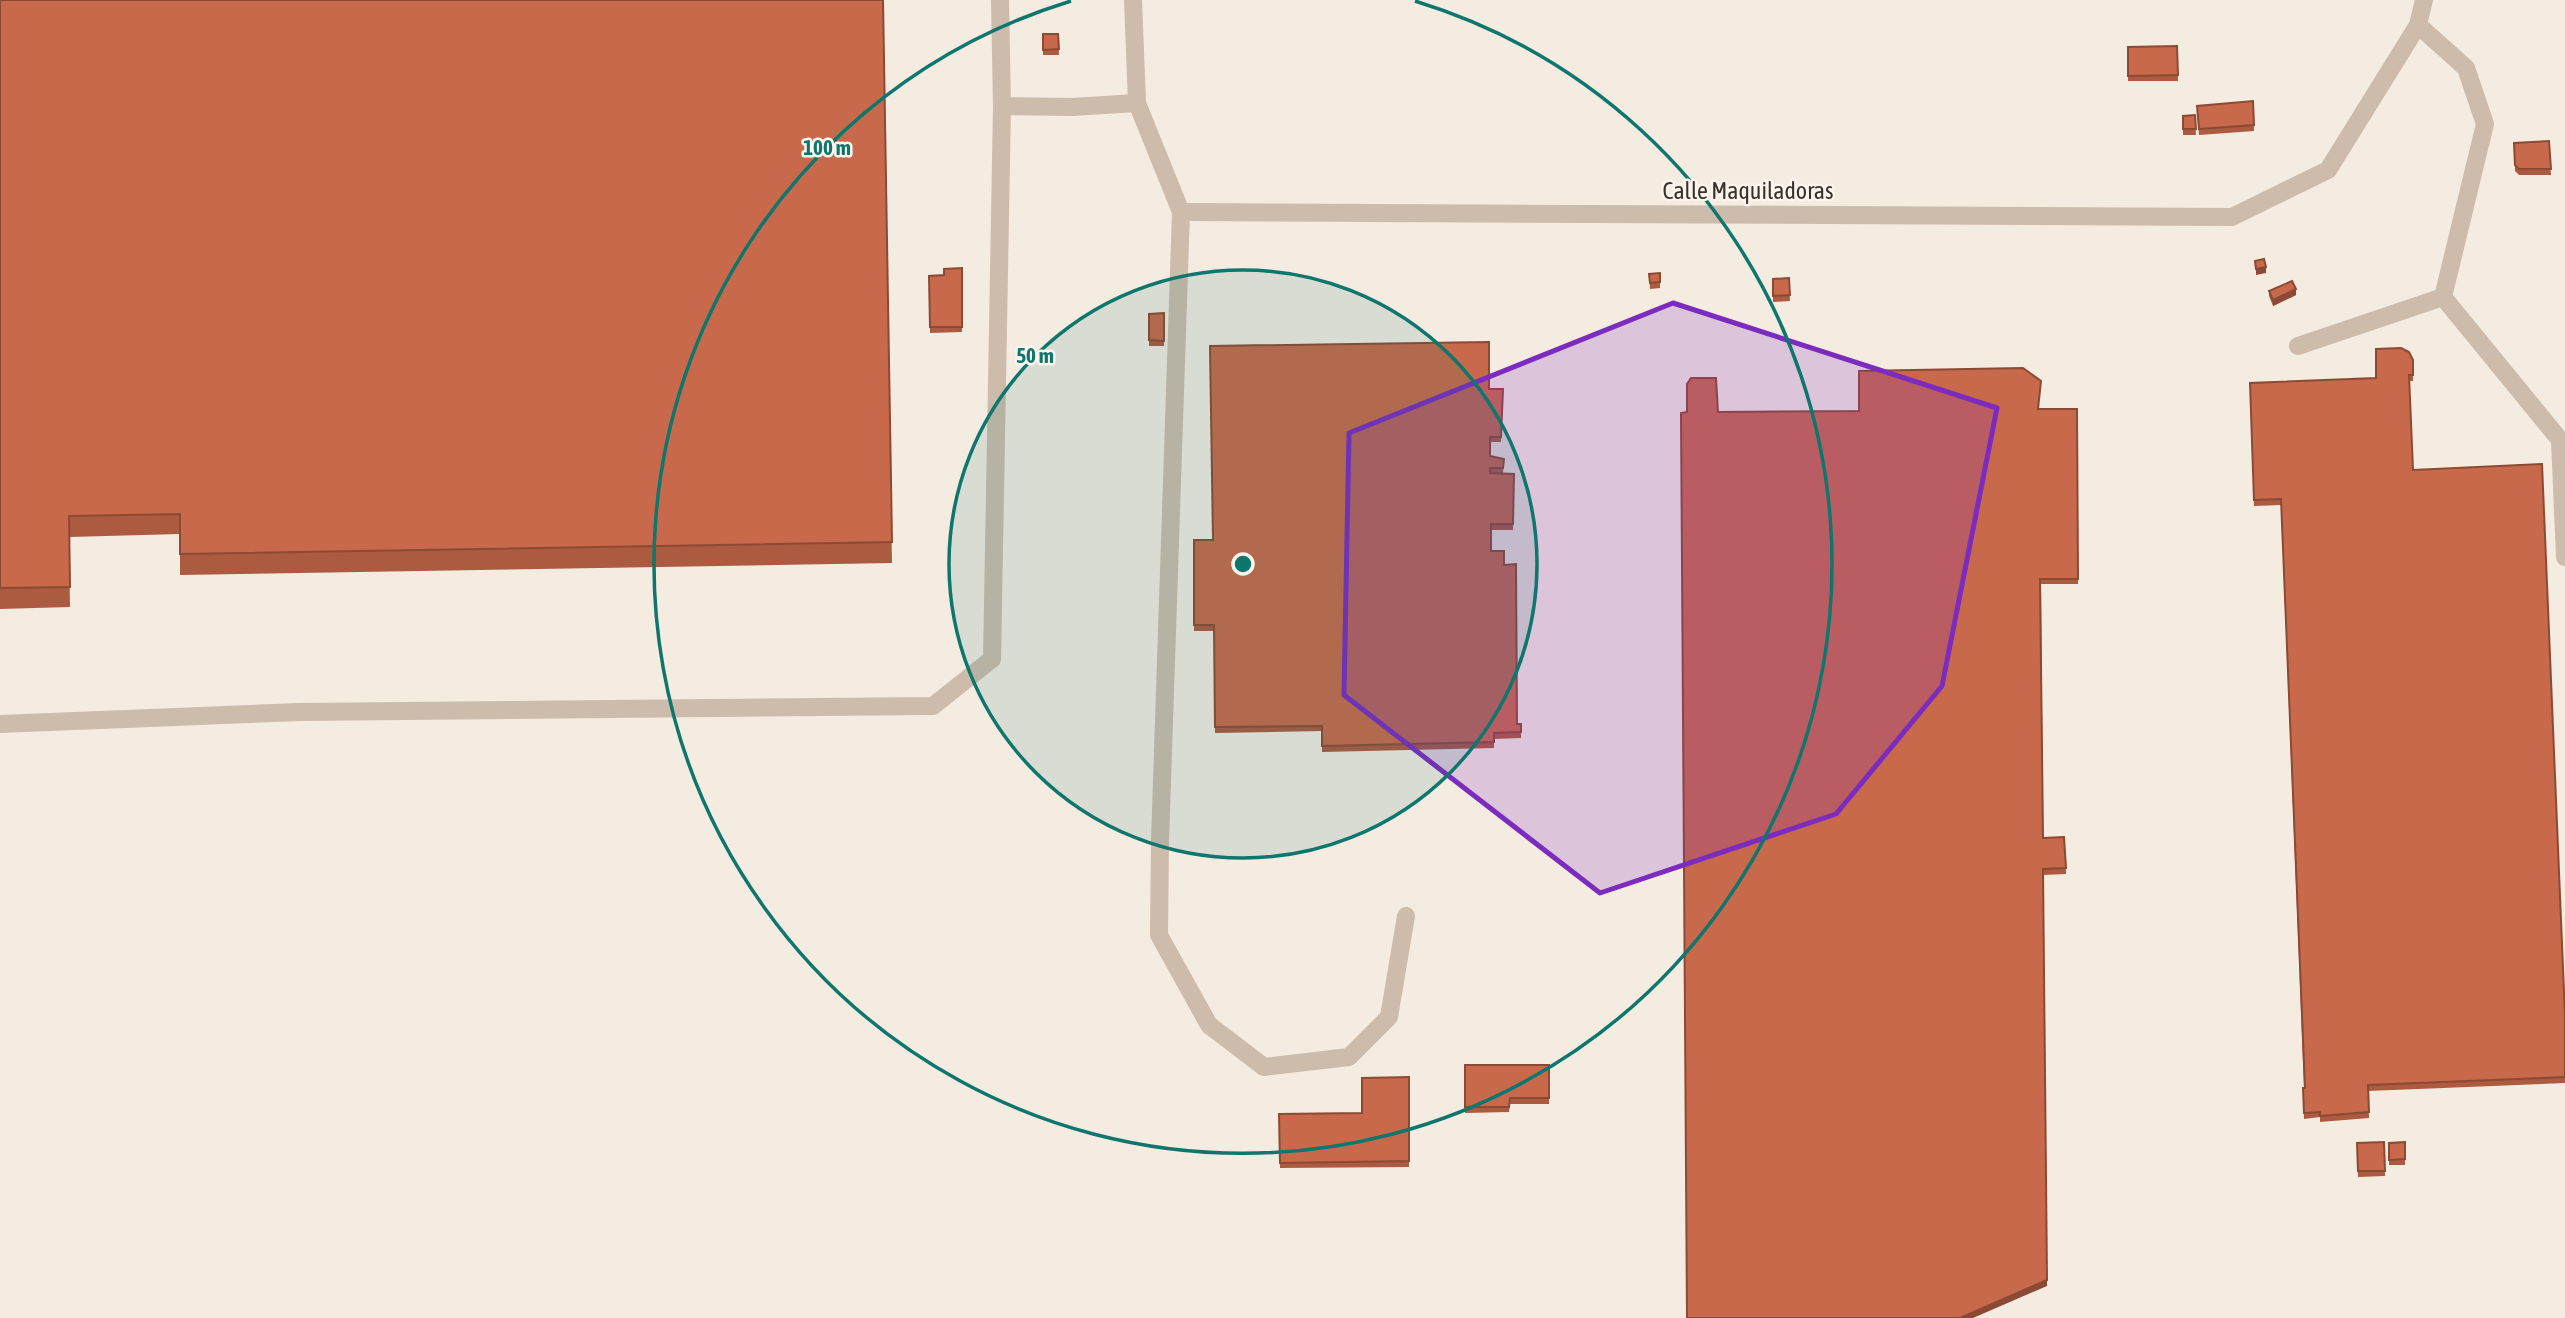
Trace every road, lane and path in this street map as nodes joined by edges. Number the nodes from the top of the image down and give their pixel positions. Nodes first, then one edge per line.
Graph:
1 (1000, 0) edge
2 (1133, 0) edge
3 (2424, 0) edge
4 (2418, 25) junction
5 (1136, 103) junction
6 (1002, 106) junction
7 (1181, 212) junction
8 (2443, 297) junction
9 (2298, 345) dead end
10 (2565, 557) edge
11 (0, 724) edge
12 (1406, 916) dead end

1 - 6 street
2 - 5 street
3 - 4 street, Calle Maquiladoras
4 - 7 street, Calle Maquiladoras
4 - 8 street
5 - 6 street
5 - 7 street
6 - 11 street
7 - 12 street
8 - 9 street
8 - 10 street

